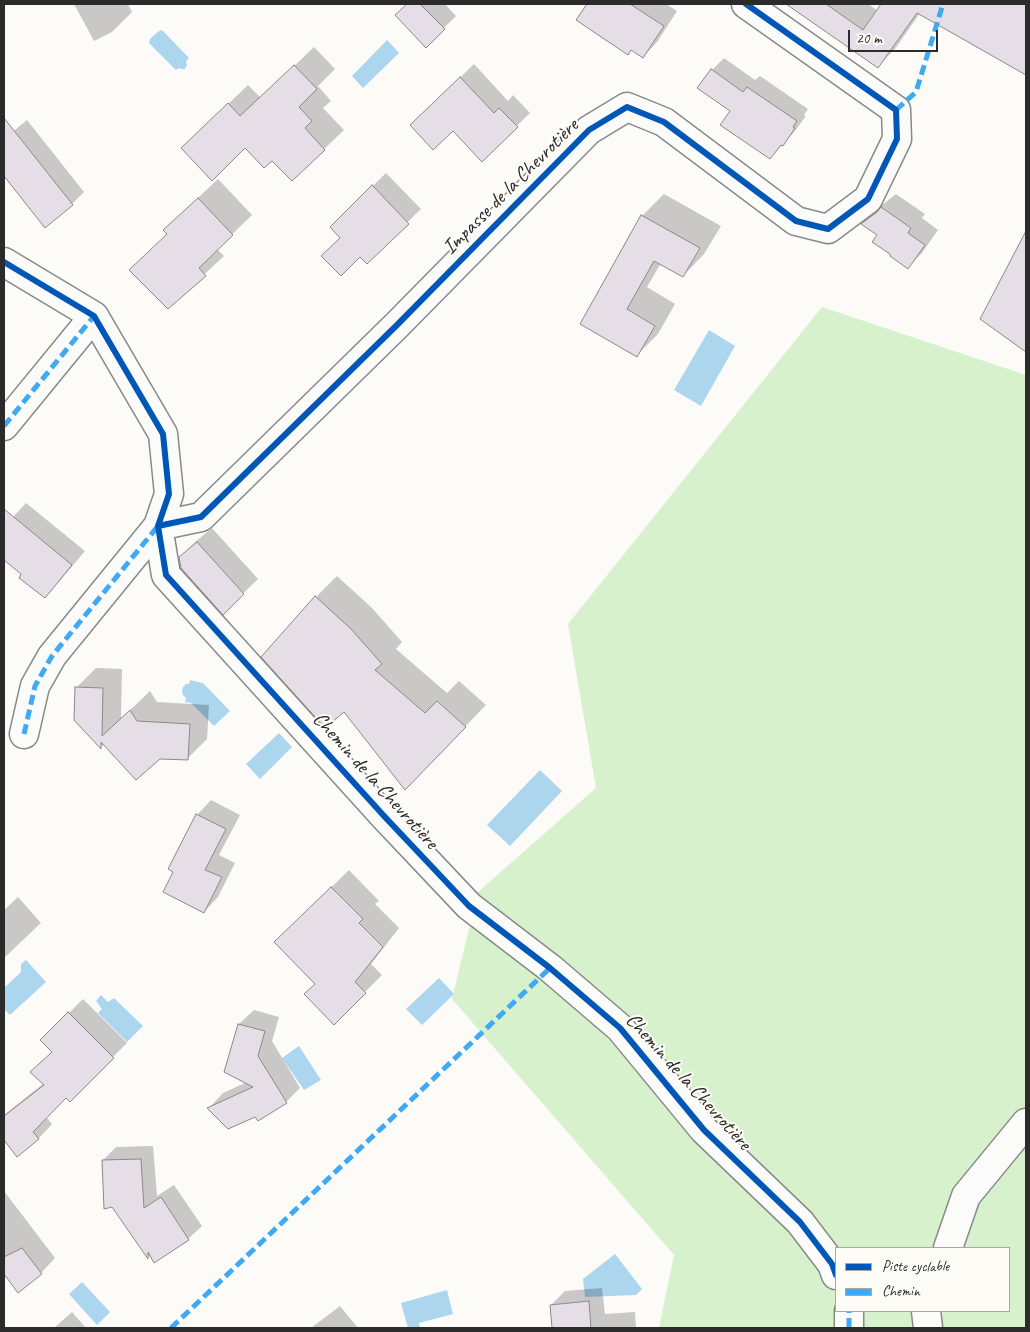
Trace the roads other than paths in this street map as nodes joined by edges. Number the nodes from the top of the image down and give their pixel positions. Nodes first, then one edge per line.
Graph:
1 (746, 4) edge
2 (4, 262) edge
3 (94, 316) junction
4 (4, 426) edge
5 (158, 526) junction
6 (24, 734) dead end
7 (1026, 1123) edge
8 (948, 1247) edge
9 (835, 1272) edge
10 (849, 1312) edge
11 (926, 1312) edge
12 (849, 1328) edge
13 (928, 1328) edge

1 - 5 street, Impasse de la Chevrotière
2 - 3 street, Chemin de la Chevrotière
3 - 4 street
3 - 5 street, Chemin de la Chevrotière
5 - 6 street
5 - 9 street, Chemin de la Chevrotière
7 - 8 street
10 - 12 street
11 - 13 street

